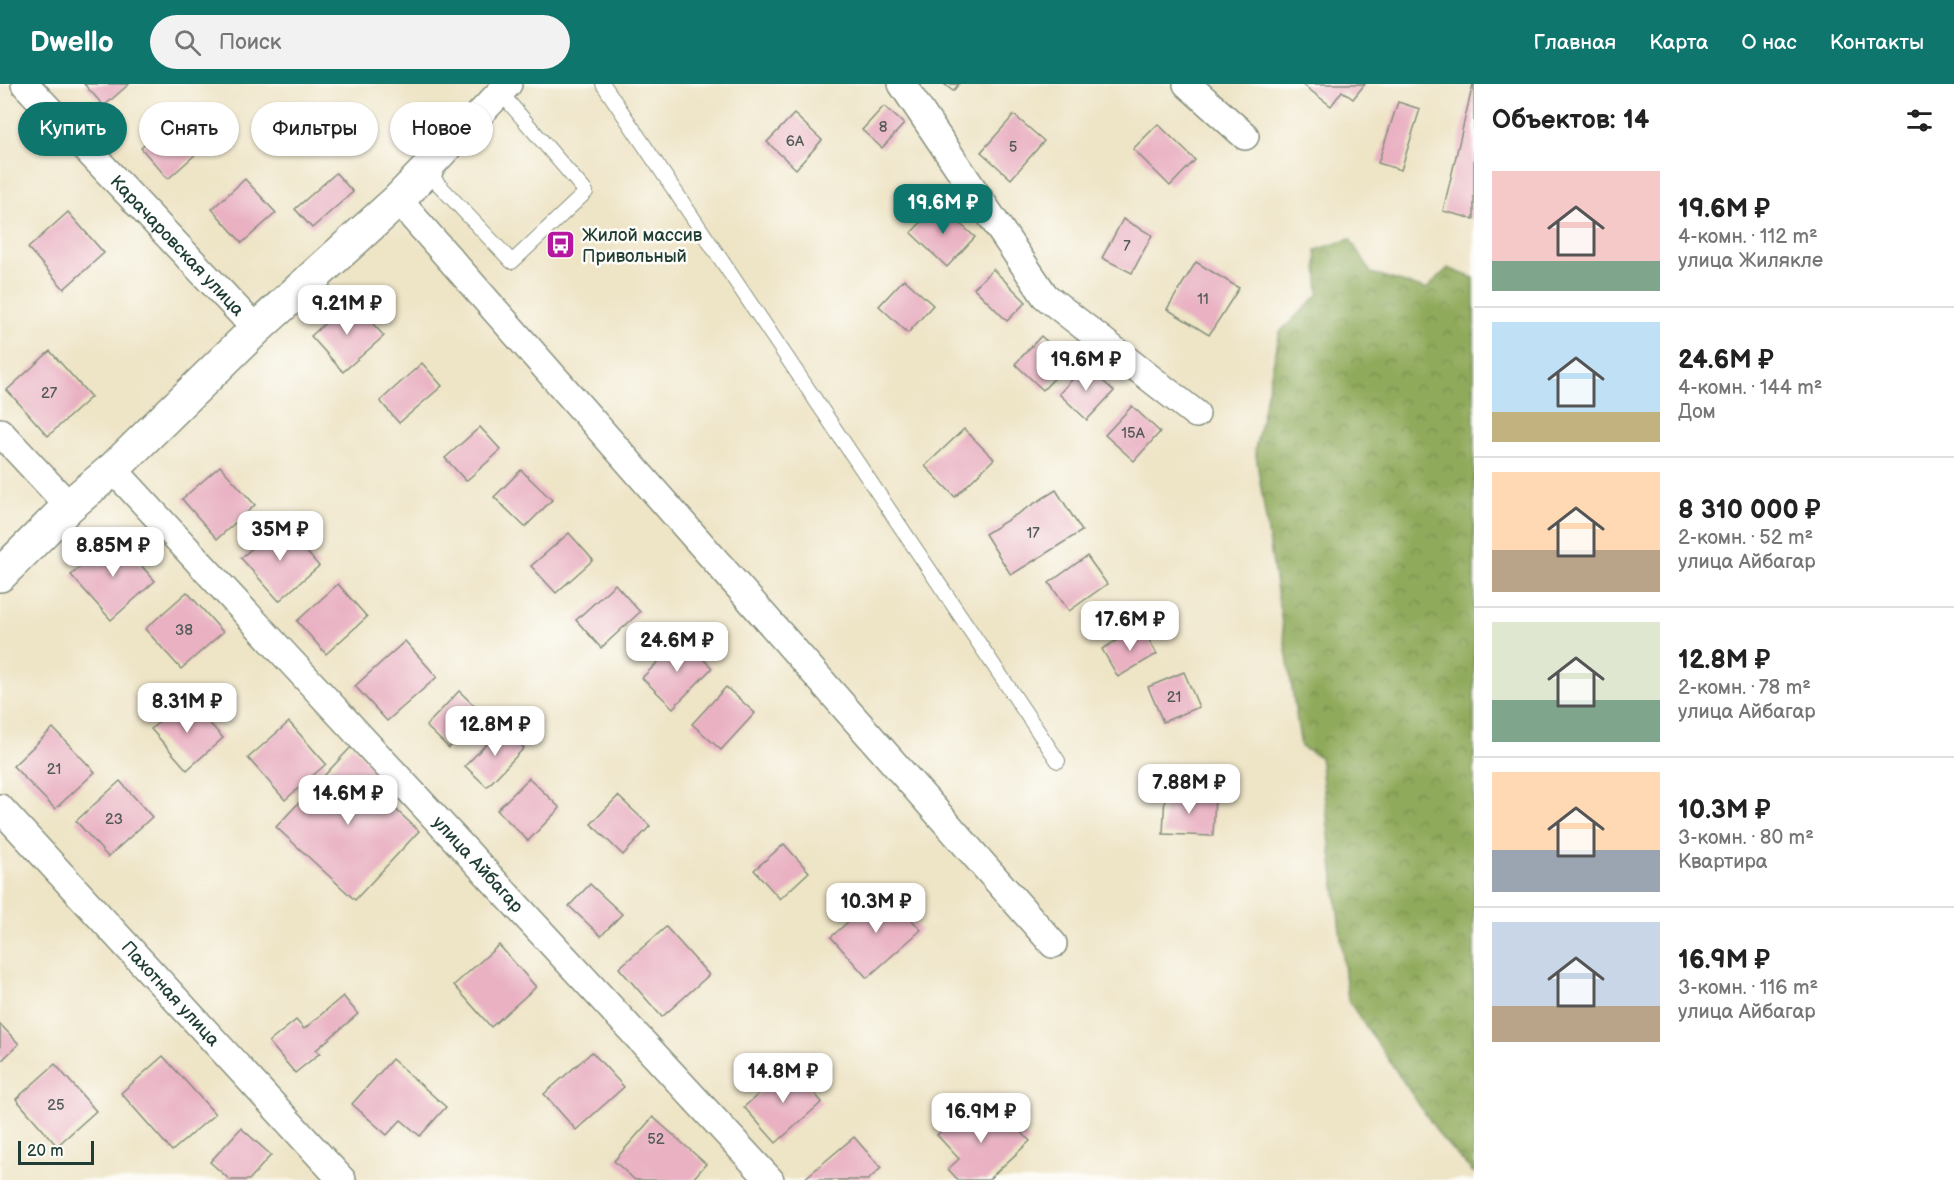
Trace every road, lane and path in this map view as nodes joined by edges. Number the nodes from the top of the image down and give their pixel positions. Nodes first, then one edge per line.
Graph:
1 (25, 84) edge
2 (603, 84) edge
3 (902, 84) edge
4 (1187, 84) edge
5 (504, 88) edge
6 (1245, 136) dead end
7 (426, 171) junction
8 (398, 200) junction
9 (256, 329) junction
10 (1196, 414) dead end
11 (0, 432) edge
12 (113, 469) junction
13 (69, 506) junction
14 (0, 575) edge
15 (1058, 761) dead end
16 (0, 808) edge
17 (1053, 944) dead end
18 (342, 1180) edge
19 (770, 1180) edge

1 - 9 street, Карачаровская улица
2 - 15 lane
3 - 10 street
4 - 6 street
5 - 7 street
5 - 7 lane
7 - 8 street
8 - 9 street
8 - 17 street
9 - 12 street
11 - 13 street
12 - 13 street
12 - 19 street, улица Айбагар
13 - 14 street
16 - 18 street, Пахотная улица

